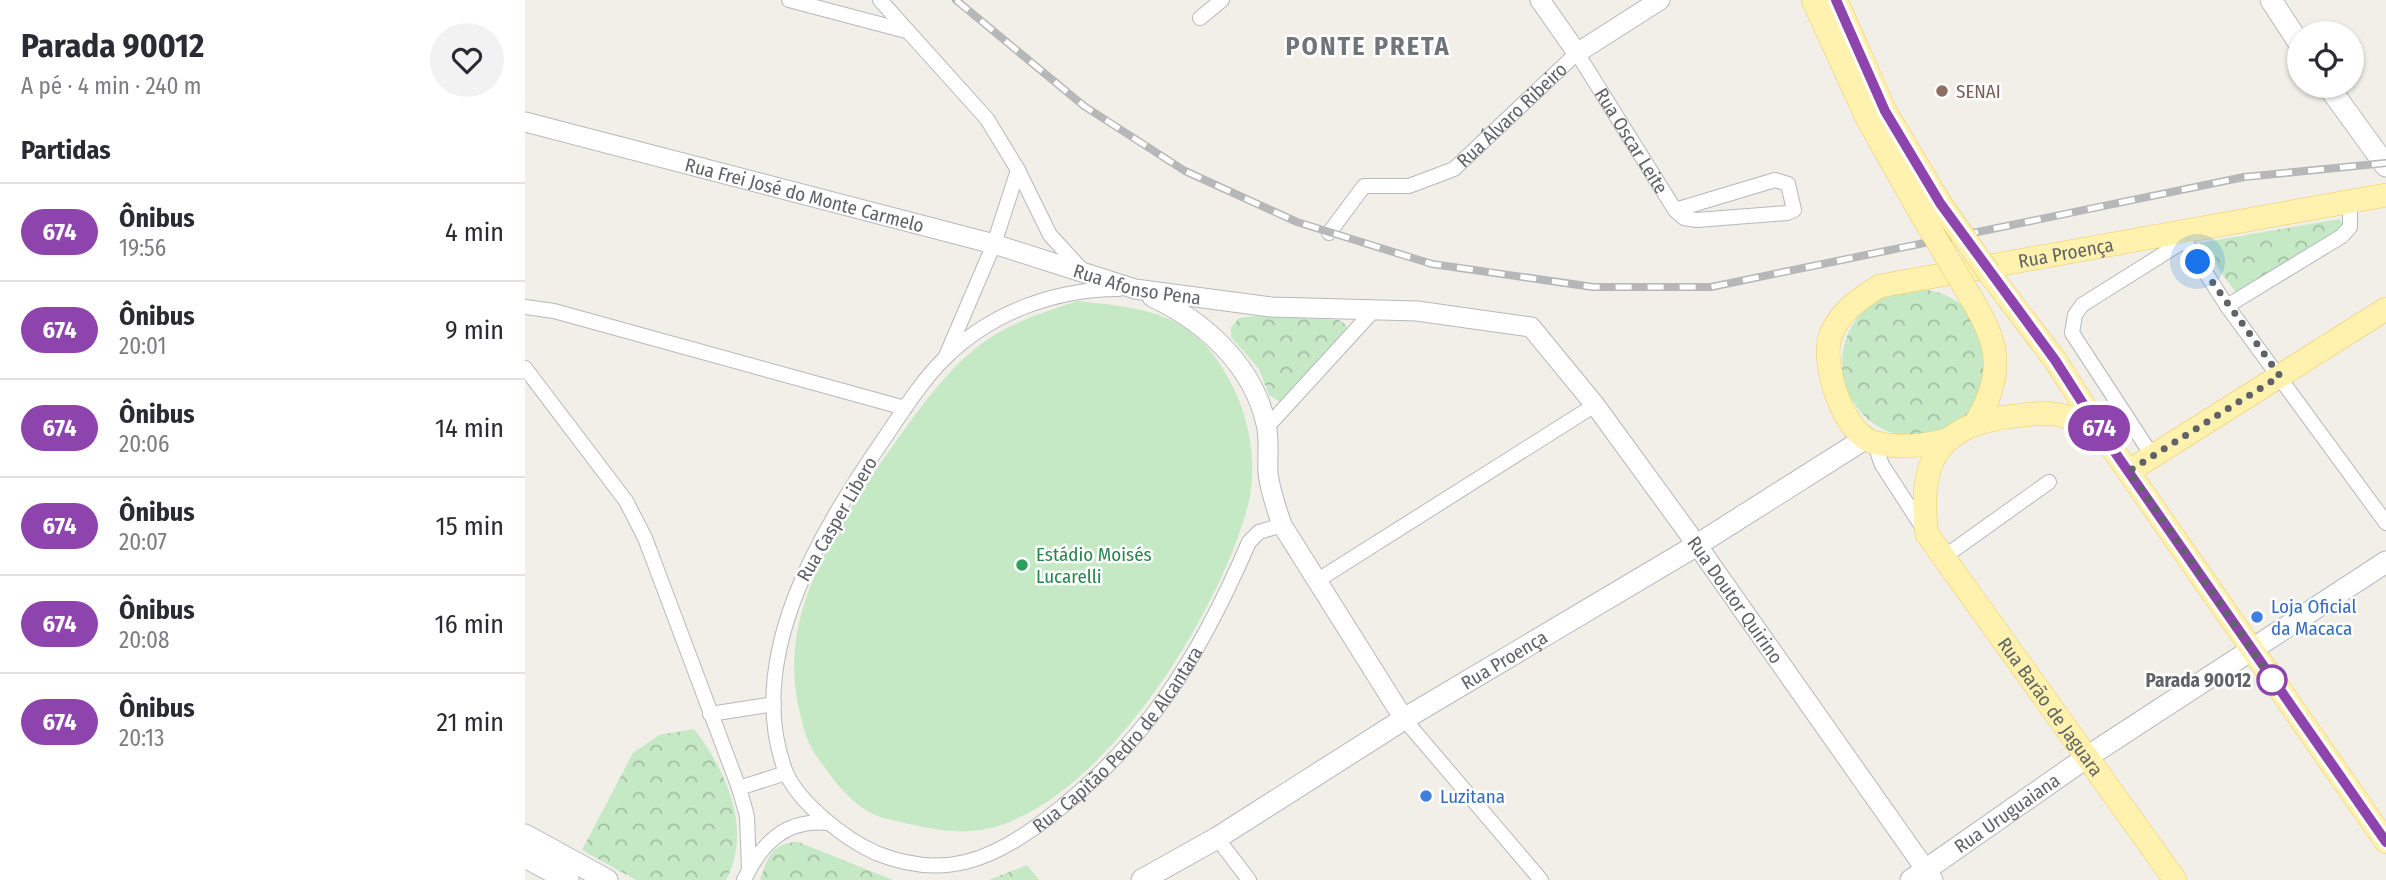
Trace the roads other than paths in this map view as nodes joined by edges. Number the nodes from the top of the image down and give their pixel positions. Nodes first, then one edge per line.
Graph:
1 (789, 0) edge
2 (880, 0) edge
3 (1222, 0) edge
4 (1540, 0) edge
5 (1660, 0) edge
6 (1813, 0) edge
7 (1836, 0) edge
8 (2271, 0) edge
9 (1200, 18) dead end
10 (2287, 25) edge
11 (907, 31) junction
12 (1577, 53) junction
13 (2336, 98) edge
14 (525, 122) edge
15 (2386, 166) edge
16 (1018, 170) junction
17 (2386, 195) edge
18 (2350, 202) junction
19 (1930, 208) junction
20 (1675, 210) junction
21 (1329, 233) dead end
22 (2181, 235) junction
23 (994, 244) junction
24 (1084, 272) junction
25 (1135, 289) junction
26 (2227, 306) junction
27 (525, 307) edge
28 (2386, 309) edge
29 (1374, 310) junction
30 (1531, 327) joint
31 (946, 357) junction
32 (525, 368) edge
33 (2280, 376) junction
34 (1595, 405) junction
35 (905, 408) junction
36 (1977, 421) junction
37 (1267, 427) junction
38 (2105, 438) junction
39 (1870, 440) junction
40 (1947, 440) junction
41 (2153, 457) junction
42 (2129, 471) junction
43 (2049, 482) dead end
44 (2386, 523) edge
45 (1282, 525) junction
46 (1927, 534) junction
47 (1697, 545) junction
48 (1944, 557) junction
49 (2386, 562) edge
50 (1318, 580) junction
51 (2251, 649) junction
52 (774, 704) junction
53 (710, 714) junction
54 (1404, 719) junction
55 (2087, 757) junction
56 (786, 773) junction
57 (739, 788) junction
58 (827, 823) junction
59 (525, 835) edge
60 (1217, 838) junction
61 (2386, 842) edge
62 (525, 858) edge
63 (929, 868) joint
64 (747, 875) edge
65 (1923, 877) edge
66 (568, 880) edge
67 (607, 880) edge
68 (1142, 880) edge
69 (1249, 880) edge
70 (1541, 880) edge
71 (2175, 880) edge

1 - 11 street
2 - 11 street, Rua Afonso Pena
3 - 9 street
4 - 12 street, Rua Oscar Leite
5 - 12 street, Rua Álvaro Ribeiro
6 - 19 main road
7 - 19 main road
8 - 10 main road
11 - 16 street, Rua Afonso Pena
12 - 20 street, Rua Oscar Leite
12 - 21 street, Rua Álvaro Ribeiro
13 - 15 main road
14 - 23 street, Rua Frei José do Monte Carmelo
16 - 23 street, Rua Casper Libero
16 - 24 street, Rua Afonso Pena
17 - 18 main road, Rua Proença
18 - 22 main road, Rua Proença
18 - 26 street
19 - 36 main road, bridge
19 - 38 main road, bridge
20 - 20 street, Rua Oscar Leite
22 - 26 street
22 - 39 main road, Rua Proença
22 - 41 street, Rua Proença
23 - 24 street, Rua Frei José do Monte Carmelo
23 - 31 street, Rua Casper Libero
24 - 25 street, Rua Afonso Pena
25 - 29 street, Rua Afonso Pena
25 - 31 street, Rua Casper Libero
25 - 37 street
26 - 33 street
27 - 35 street
28 - 33 main road
29 - 30 street, Rua Afonso Pena
29 - 37 street
30 - 34 street, Rua Doutor Quirino
31 - 35 street, Rua Casper Libero
32 - 53 street
33 - 41 main road
33 - 44 street
34 - 47 street, Rua Doutor Quirino
34 - 50 street
35 - 52 street, Rua Casper Libero
36 - 38 main road
36 - 40 main road
37 - 45 street
38 - 42 main road
39 - 40 main road
39 - 46 street
39 - 47 main road, Rua Proença
40 - 46 main road
41 - 42 main road
42 - 51 main road
43 - 48 street
45 - 50 street
45 - 63 street, Rua Capitão Pedro de Alcantara
46 - 48 main road, Rua Barão de Jaguara
47 - 54 main road, Rua Proença
47 - 65 street, Rua Doutor Quirino
48 - 55 main road, Rua Barão de Jaguara
49 - 51 main road, Rua Uruguaiana
50 - 54 street
51 - 55 main road, Rua Uruguaiana
51 - 61 main road
52 - 53 street
52 - 56 street, Rua Casper Libero
53 - 57 street
54 - 60 main road, Rua Proença
54 - 70 street
55 - 65 main road, Rua Uruguaiana
55 - 71 main road, Rua Barão de Jaguara
56 - 57 street
56 - 58 street, Rua Casper Libero
57 - 64 street
58 - 63 street, Rua Casper Libero
58 - 64 street
59 - 67 main road
60 - 68 main road, Rua Proença
60 - 69 street
62 - 66 main road

